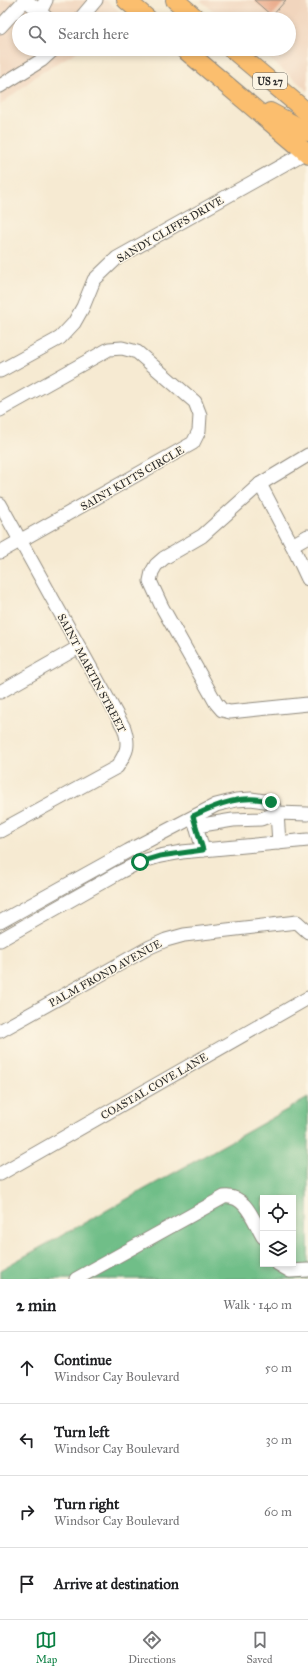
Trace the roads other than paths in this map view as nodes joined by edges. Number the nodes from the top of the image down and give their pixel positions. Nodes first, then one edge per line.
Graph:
1 (25, 0) edge
2 (96, 0) edge
3 (126, 0) edge
4 (175, 0) edge
5 (44, 10) edge
6 (14, 12) edge
7 (86, 12) edge
8 (140, 12) edge
9 (189, 12) edge
10 (12, 14) edge
11 (0, 27) edge
12 (46, 56) edge
13 (192, 56) edge
14 (240, 56) edge
15 (0, 86) edge
16 (238, 95) junction
17 (308, 113) edge
18 (308, 132) edge
19 (307, 153) edge
20 (0, 371) edge
21 (0, 410) edge
22 (308, 455) edge
23 (260, 484) junction
24 (0, 504) edge
25 (308, 536) edge
26 (20, 541) junction
27 (292, 545) junction
28 (0, 552) edge
29 (308, 580) edge
30 (79, 647) junction
31 (0, 692) edge
32 (308, 704) edge
33 (277, 812) junction
34 (308, 814) edge
35 (195, 821) junction
36 (0, 831) edge
37 (308, 840) edge
38 (279, 843) junction
39 (203, 850) junction
40 (0, 922) edge
41 (308, 932) edge
42 (0, 939) edge
43 (308, 998) edge
44 (0, 1031) edge
45 (0, 1174) edge
46 (260, 1232) edge
47 (283, 1267) edge
48 (308, 1270) edge
49 (76, 1279) edge

1 - 5 street
1 - 6 street
2 - 7 street
3 - 8 highway
4 - 9 highway
10 - 11 street
12 - 15 street
13 - 16 highway, US 27
14 - 17 highway, US 27
16 - 18 highway
16 - 19 highway, US 27
19 - 20 street, SANDY CLIFFS DRIVE
21 - 26 street, SAINT KITTS CIRCLE
22 - 23 street
23 - 27 street
23 - 32 street
24 - 26 street, SAINT MARTIN STREET
25 - 27 street
26 - 28 street, SAINT KITTS CIRCLE
26 - 30 street, SAINT MARTIN STREET
27 - 29 street
30 - 31 street
30 - 36 street, SAINT MARTIN STREET
33 - 34 street
33 - 35 street
33 - 35 street
33 - 38 street
35 - 39 street
35 - 40 street
37 - 38 street
38 - 39 street
39 - 42 street
41 - 44 street, PALM FROND AVENUE
43 - 45 street, COASTAL COVE LANE
46 - 49 street
47 - 48 street

